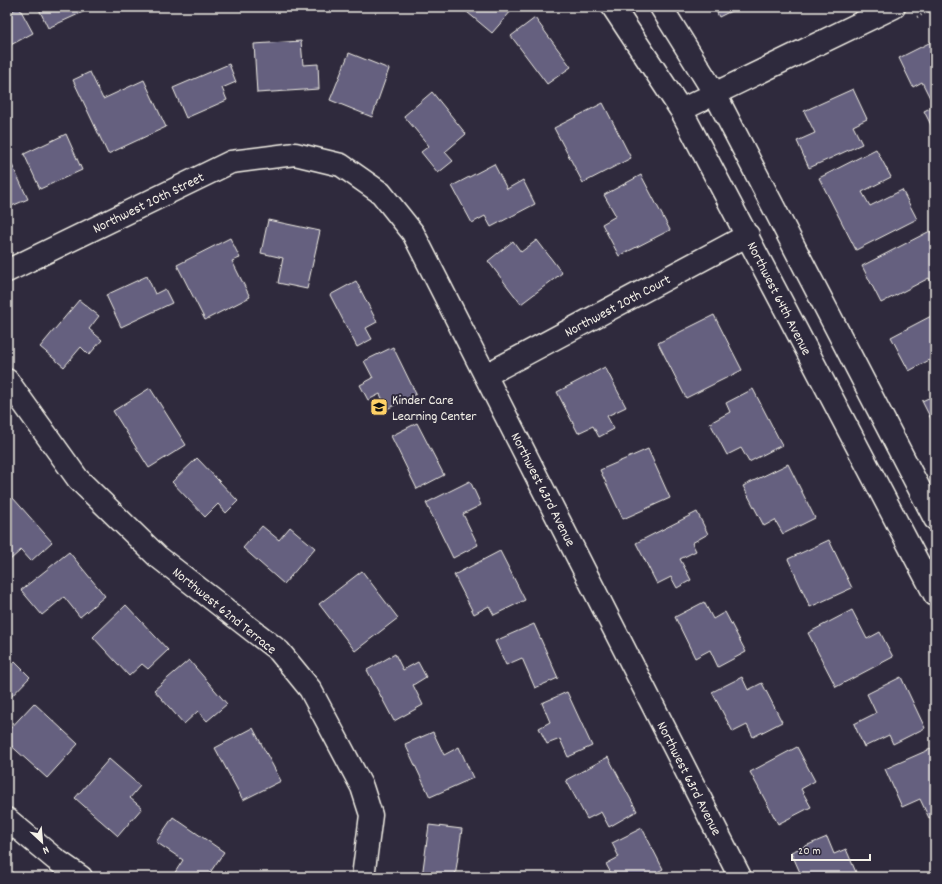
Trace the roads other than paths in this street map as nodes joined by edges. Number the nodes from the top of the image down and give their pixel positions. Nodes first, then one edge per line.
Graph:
1 (613, 7) edge
2 (661, 7) edge
3 (894, 7) edge
4 (715, 94) junction
5 (681, 110) junction
6 (295, 154) joint
7 (748, 235) junction
8 (7, 271) edge
9 (486, 375) junction
10 (7, 380) edge
11 (935, 519) edge
12 (935, 595) edge
13 (10, 828) edge
14 (81, 877) edge
15 (362, 877) edge
16 (740, 877) edge

1 - 5 street, Northwest 64th Avenue
2 - 4 street
3 - 4 street
4 - 5 street
4 - 11 street
5 - 7 street, Northwest 64th Avenue
6 - 8 street, Northwest 20th Street
6 - 9 street, Northwest 63rd Avenue
7 - 9 street, Northwest 20th Court
7 - 12 street, Northwest 64th Avenue
9 - 16 street, Northwest 63rd Avenue
10 - 15 street, Northwest 62nd Terrace
13 - 14 street

